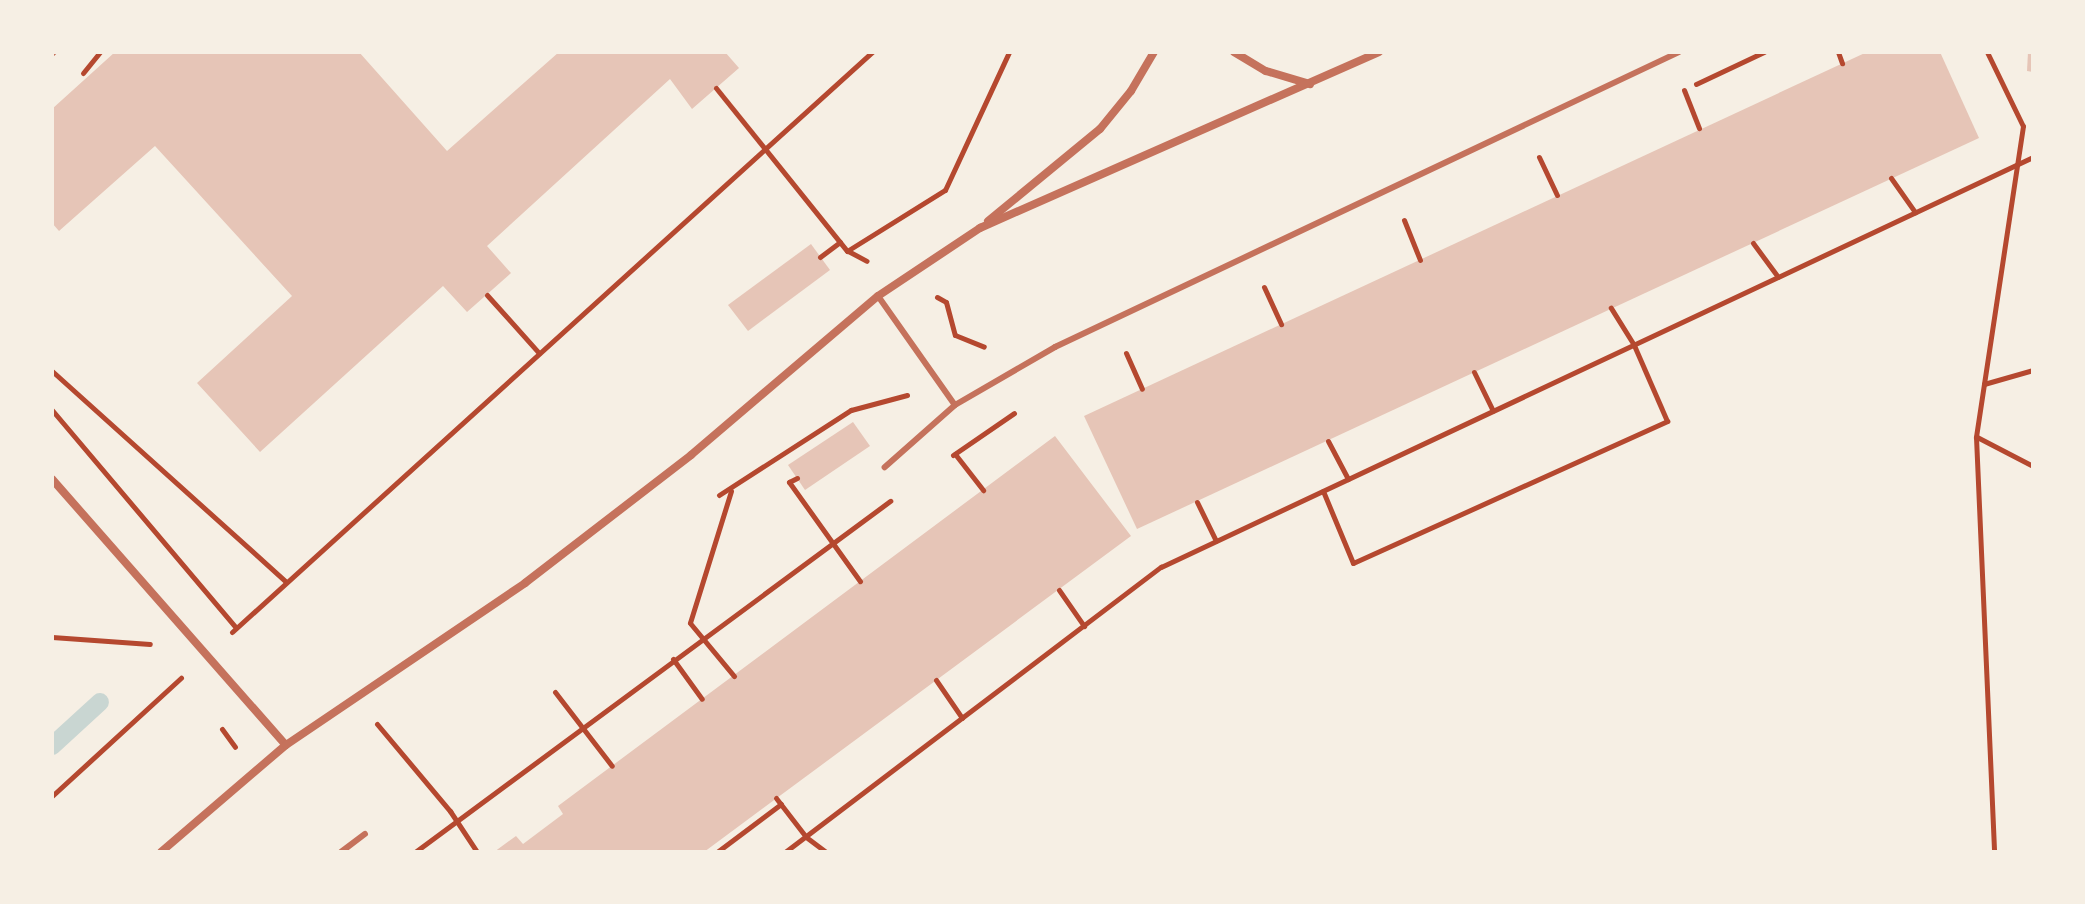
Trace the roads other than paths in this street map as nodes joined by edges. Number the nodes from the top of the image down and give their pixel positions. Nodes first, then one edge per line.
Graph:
1 (1154, 52) edge
2 (1234, 52) edge
3 (1379, 52) edge
4 (1679, 52) edge
5 (1310, 84) junction
6 (980, 228) junction
7 (878, 296) junction
8 (955, 405) junction
9 (885, 467) dead end
10 (52, 479) edge
11 (286, 745) junction
12 (365, 834) dead end
13 (167, 850) edge
14 (341, 852) edge

1 - 6 street
2 - 5 street
3 - 5 street
4 - 8 lane
5 - 6 street
6 - 7 street
7 - 8 lane
7 - 11 street
8 - 9 lane
10 - 11 street
11 - 13 street
12 - 14 lane

